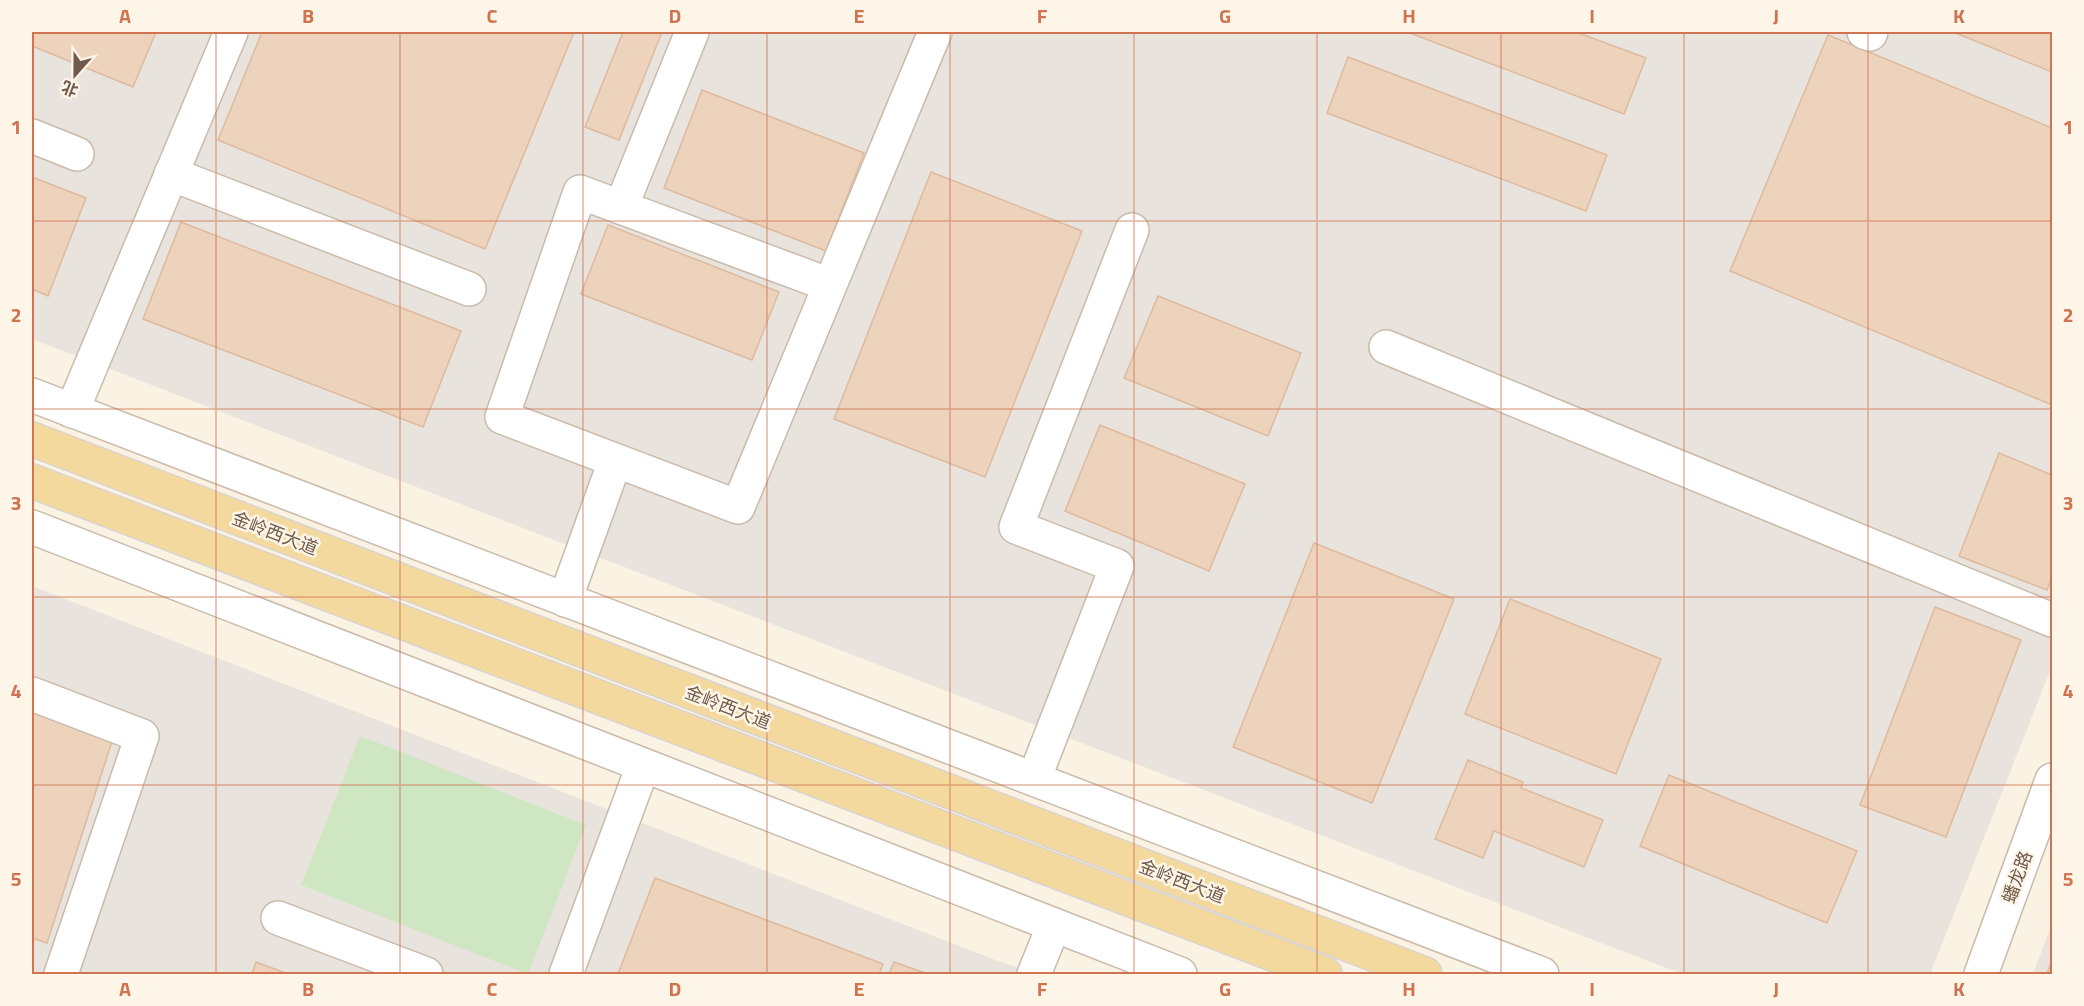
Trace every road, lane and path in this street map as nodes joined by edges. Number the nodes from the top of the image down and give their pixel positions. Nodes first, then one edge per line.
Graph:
1 (231, 32) edge
2 (692, 32) edge
3 (935, 32) edge
4 (1864, 32) edge
5 (1871, 32) edge
6 (32, 136) edge
7 (77, 154) dead end
8 (171, 174) junction
9 (621, 207) junction
10 (1132, 230) dead end
11 (830, 285) junction
12 (469, 289) dead end
13 (1386, 347) dead end
14 (32, 395) edge
15 (72, 411) junction
16 (32, 440) edge
17 (615, 461) junction
18 (32, 481) edge
19 (32, 528) edge
20 (565, 600) junction
21 (2052, 620) edge
22 (32, 694) edge
23 (643, 766) junction
24 (1034, 779) junction
25 (2052, 780) edge
26 (278, 918) dead end
27 (1054, 925) junction
28 (61, 975) edge
29 (426, 975) edge
30 (566, 975) edge
31 (1034, 975) edge
32 (1180, 975) edge
33 (1325, 975) edge
34 (1425, 975) edge
35 (1542, 975) edge
36 (1981, 975) edge

1 - 8 street
2 - 9 street
3 - 11 street
4 - 5 street
6 - 7 street
8 - 12 street
8 - 15 street
9 - 11 street
9 - 17 street
10 - 24 street
11 - 17 street
13 - 21 street
14 - 15 street
15 - 20 street
16 - 34 main road, 金岭西大道
17 - 20 street
18 - 33 main road, 金岭西大道
19 - 23 street
20 - 24 street
22 - 28 street
23 - 27 street
23 - 30 street
24 - 35 street
25 - 36 street, 蟠龙路
26 - 29 street
27 - 31 street
27 - 32 street

